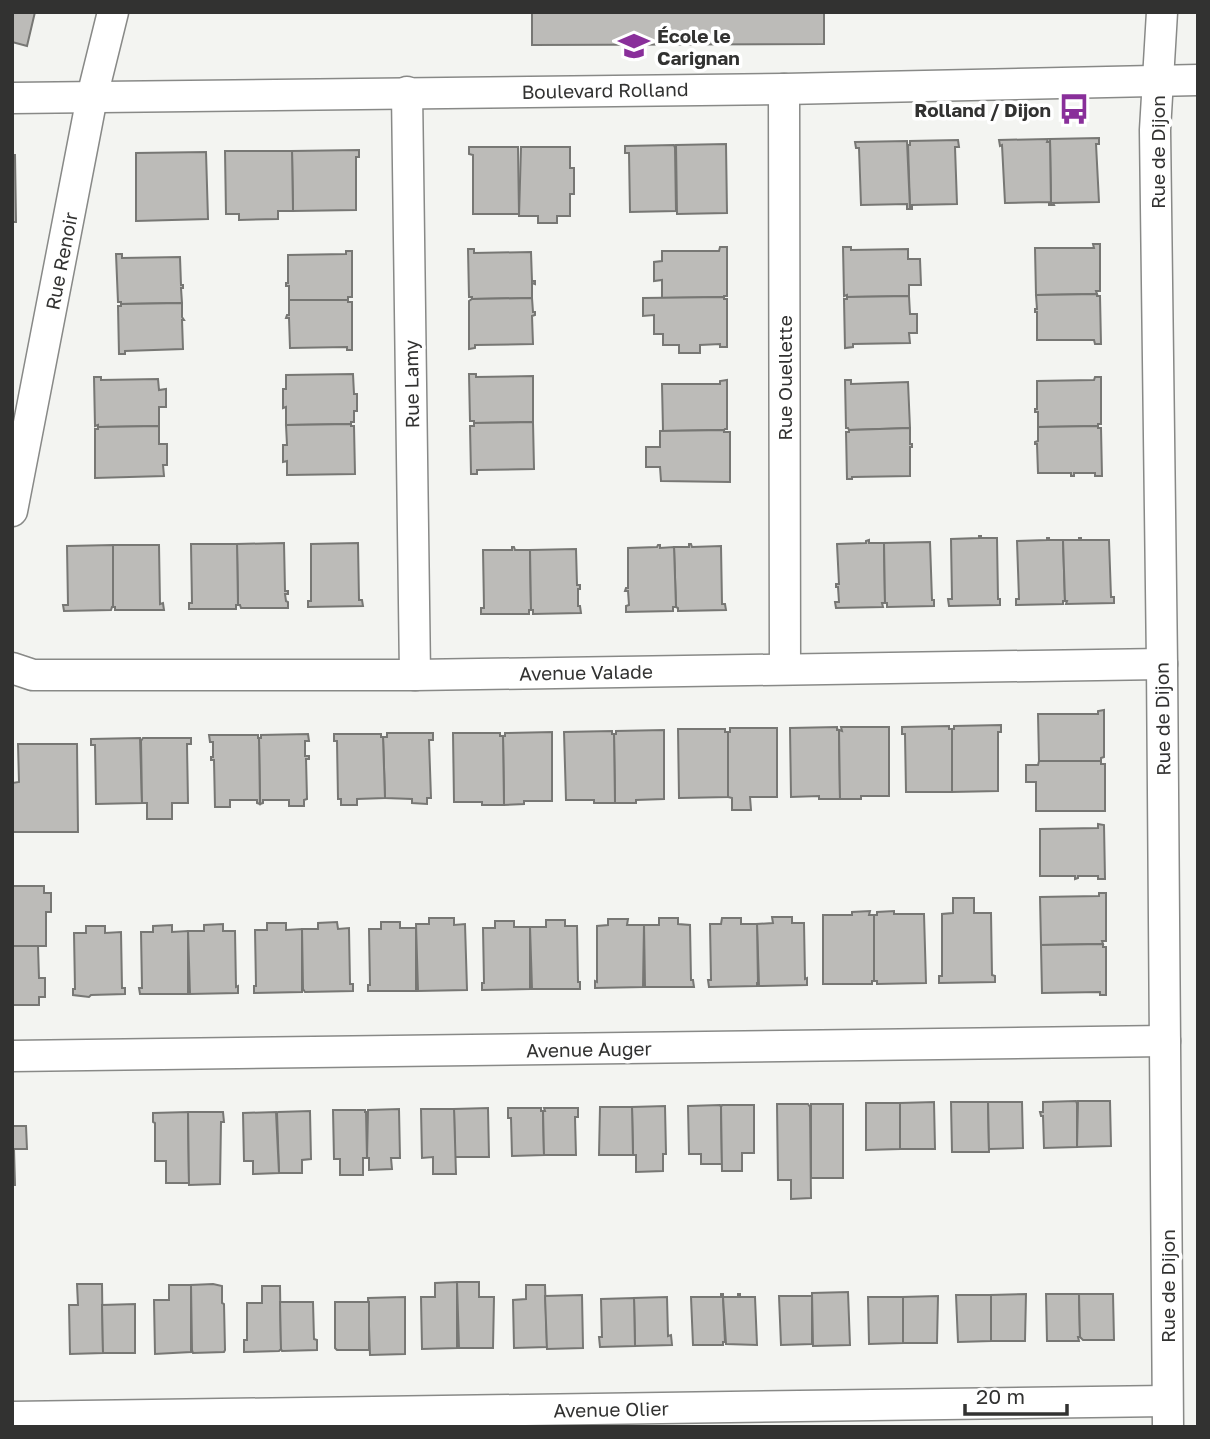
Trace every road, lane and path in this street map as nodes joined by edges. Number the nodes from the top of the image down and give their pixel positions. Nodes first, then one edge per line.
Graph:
1 (113, 12) edge
2 (1162, 12) edge
3 (1158, 80) junction
4 (1198, 80) edge
5 (784, 89) junction
6 (407, 92) junction
7 (93, 97) junction
8 (12, 98) edge
9 (12, 511) edge
10 (1162, 664) junction
11 (12, 668) edge
12 (785, 668) junction
13 (415, 675) junction
14 (1165, 1041) junction
15 (12, 1056) edge
16 (1168, 1414) edge
17 (12, 1417) edge

1 - 7 street, Rue Renoir
2 - 3 street, Rue de Dijon
3 - 4 street, Boulevard Rolland
3 - 5 street, Boulevard Rolland
3 - 10 street, Rue de Dijon
5 - 6 street, Boulevard Rolland
5 - 12 street, Rue Ouellette
6 - 7 street, Boulevard Rolland
6 - 13 street, Rue Lamy
7 - 8 street, Boulevard Rolland
7 - 9 street, Rue Renoir
10 - 12 street, Avenue Valade
10 - 14 street, Rue de Dijon
11 - 13 street, Avenue Valade
12 - 13 street, Avenue Valade
14 - 15 street, Avenue Auger
14 - 16 street, Rue de Dijon
16 - 17 street, Avenue Olier

